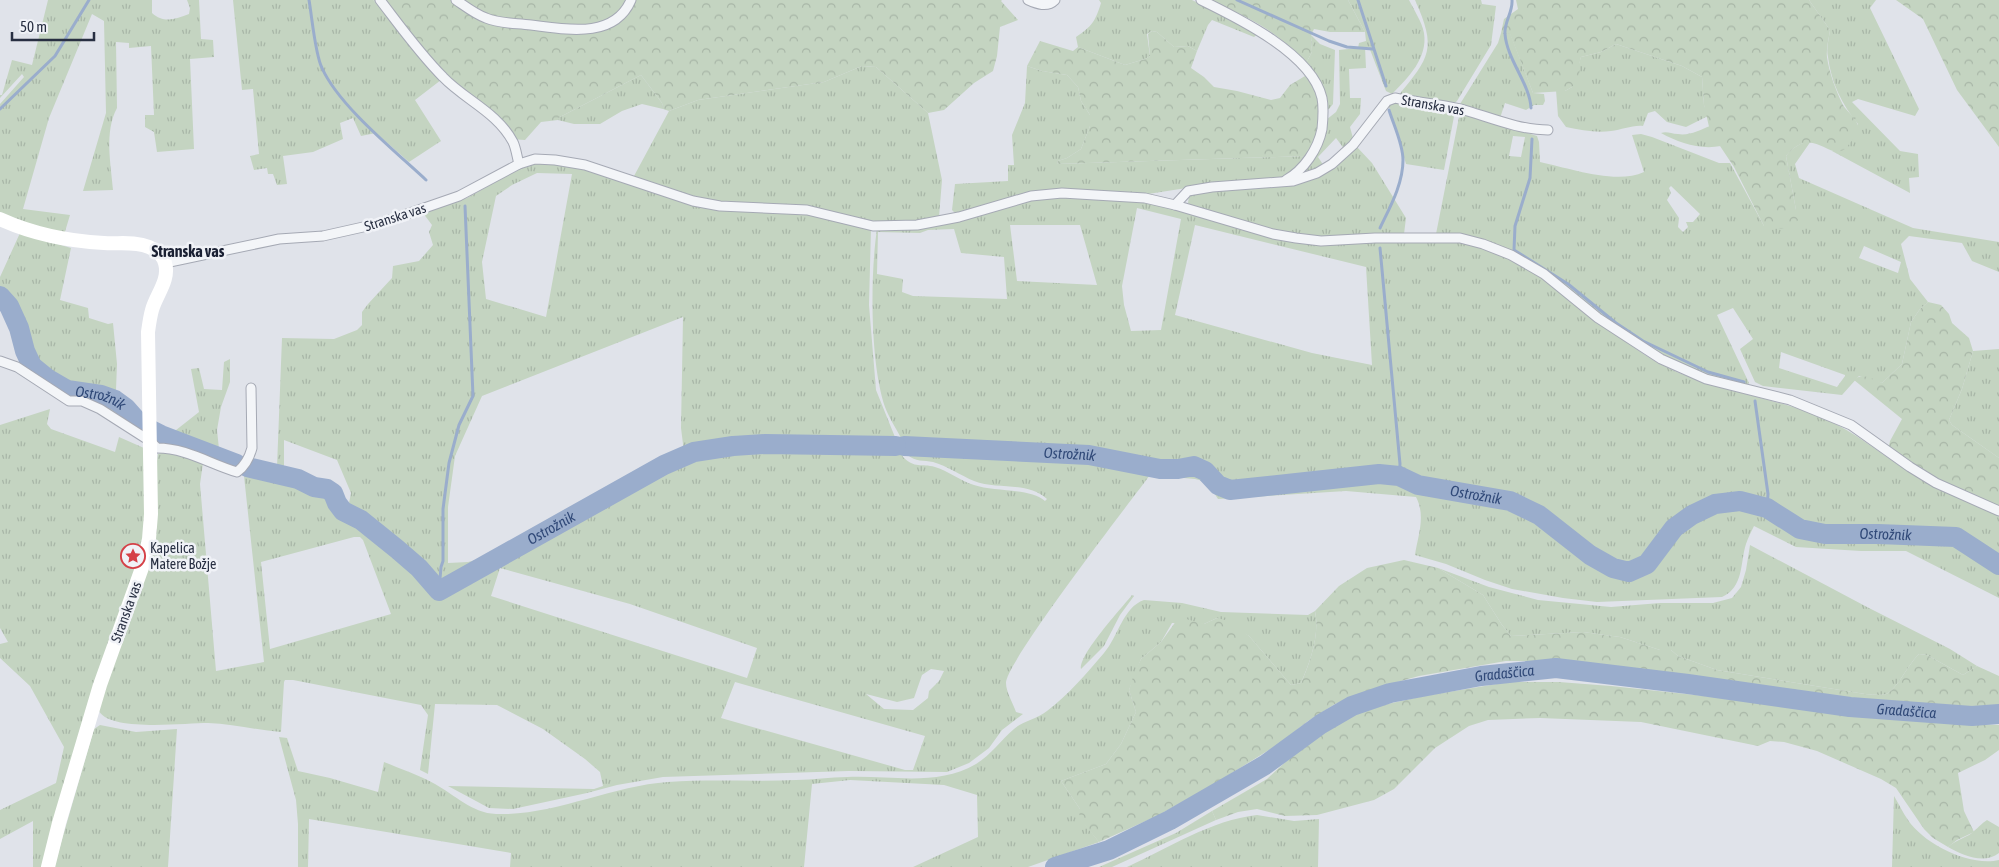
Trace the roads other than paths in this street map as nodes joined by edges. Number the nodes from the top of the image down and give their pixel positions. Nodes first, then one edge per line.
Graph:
1 (380, 0) edge
2 (456, 0) edge
3 (631, 0) edge
4 (1028, 0) edge
5 (1055, 0) edge
6 (1201, 0) edge
7 (1548, 130) dead end
8 (519, 164) junction
9 (1281, 183) junction
10 (1175, 205) junction
11 (0, 219) edge
12 (165, 263) junction
13 (0, 361) edge
14 (251, 388) dead end
15 (150, 434) junction
16 (1999, 511) edge
17 (48, 867) edge

1 - 8 street
2 - 3 street
4 - 5 street
6 - 9 street
7 - 9 street, Stranska vas
8 - 10 street, Stranska vas
8 - 12 street, Stranska vas
9 - 10 street, Stranska vas
10 - 16 street, Stranska vas
11 - 12 street
12 - 15 street, Stranska vas
13 - 15 street
14 - 15 street
15 - 17 street, Stranska vas

